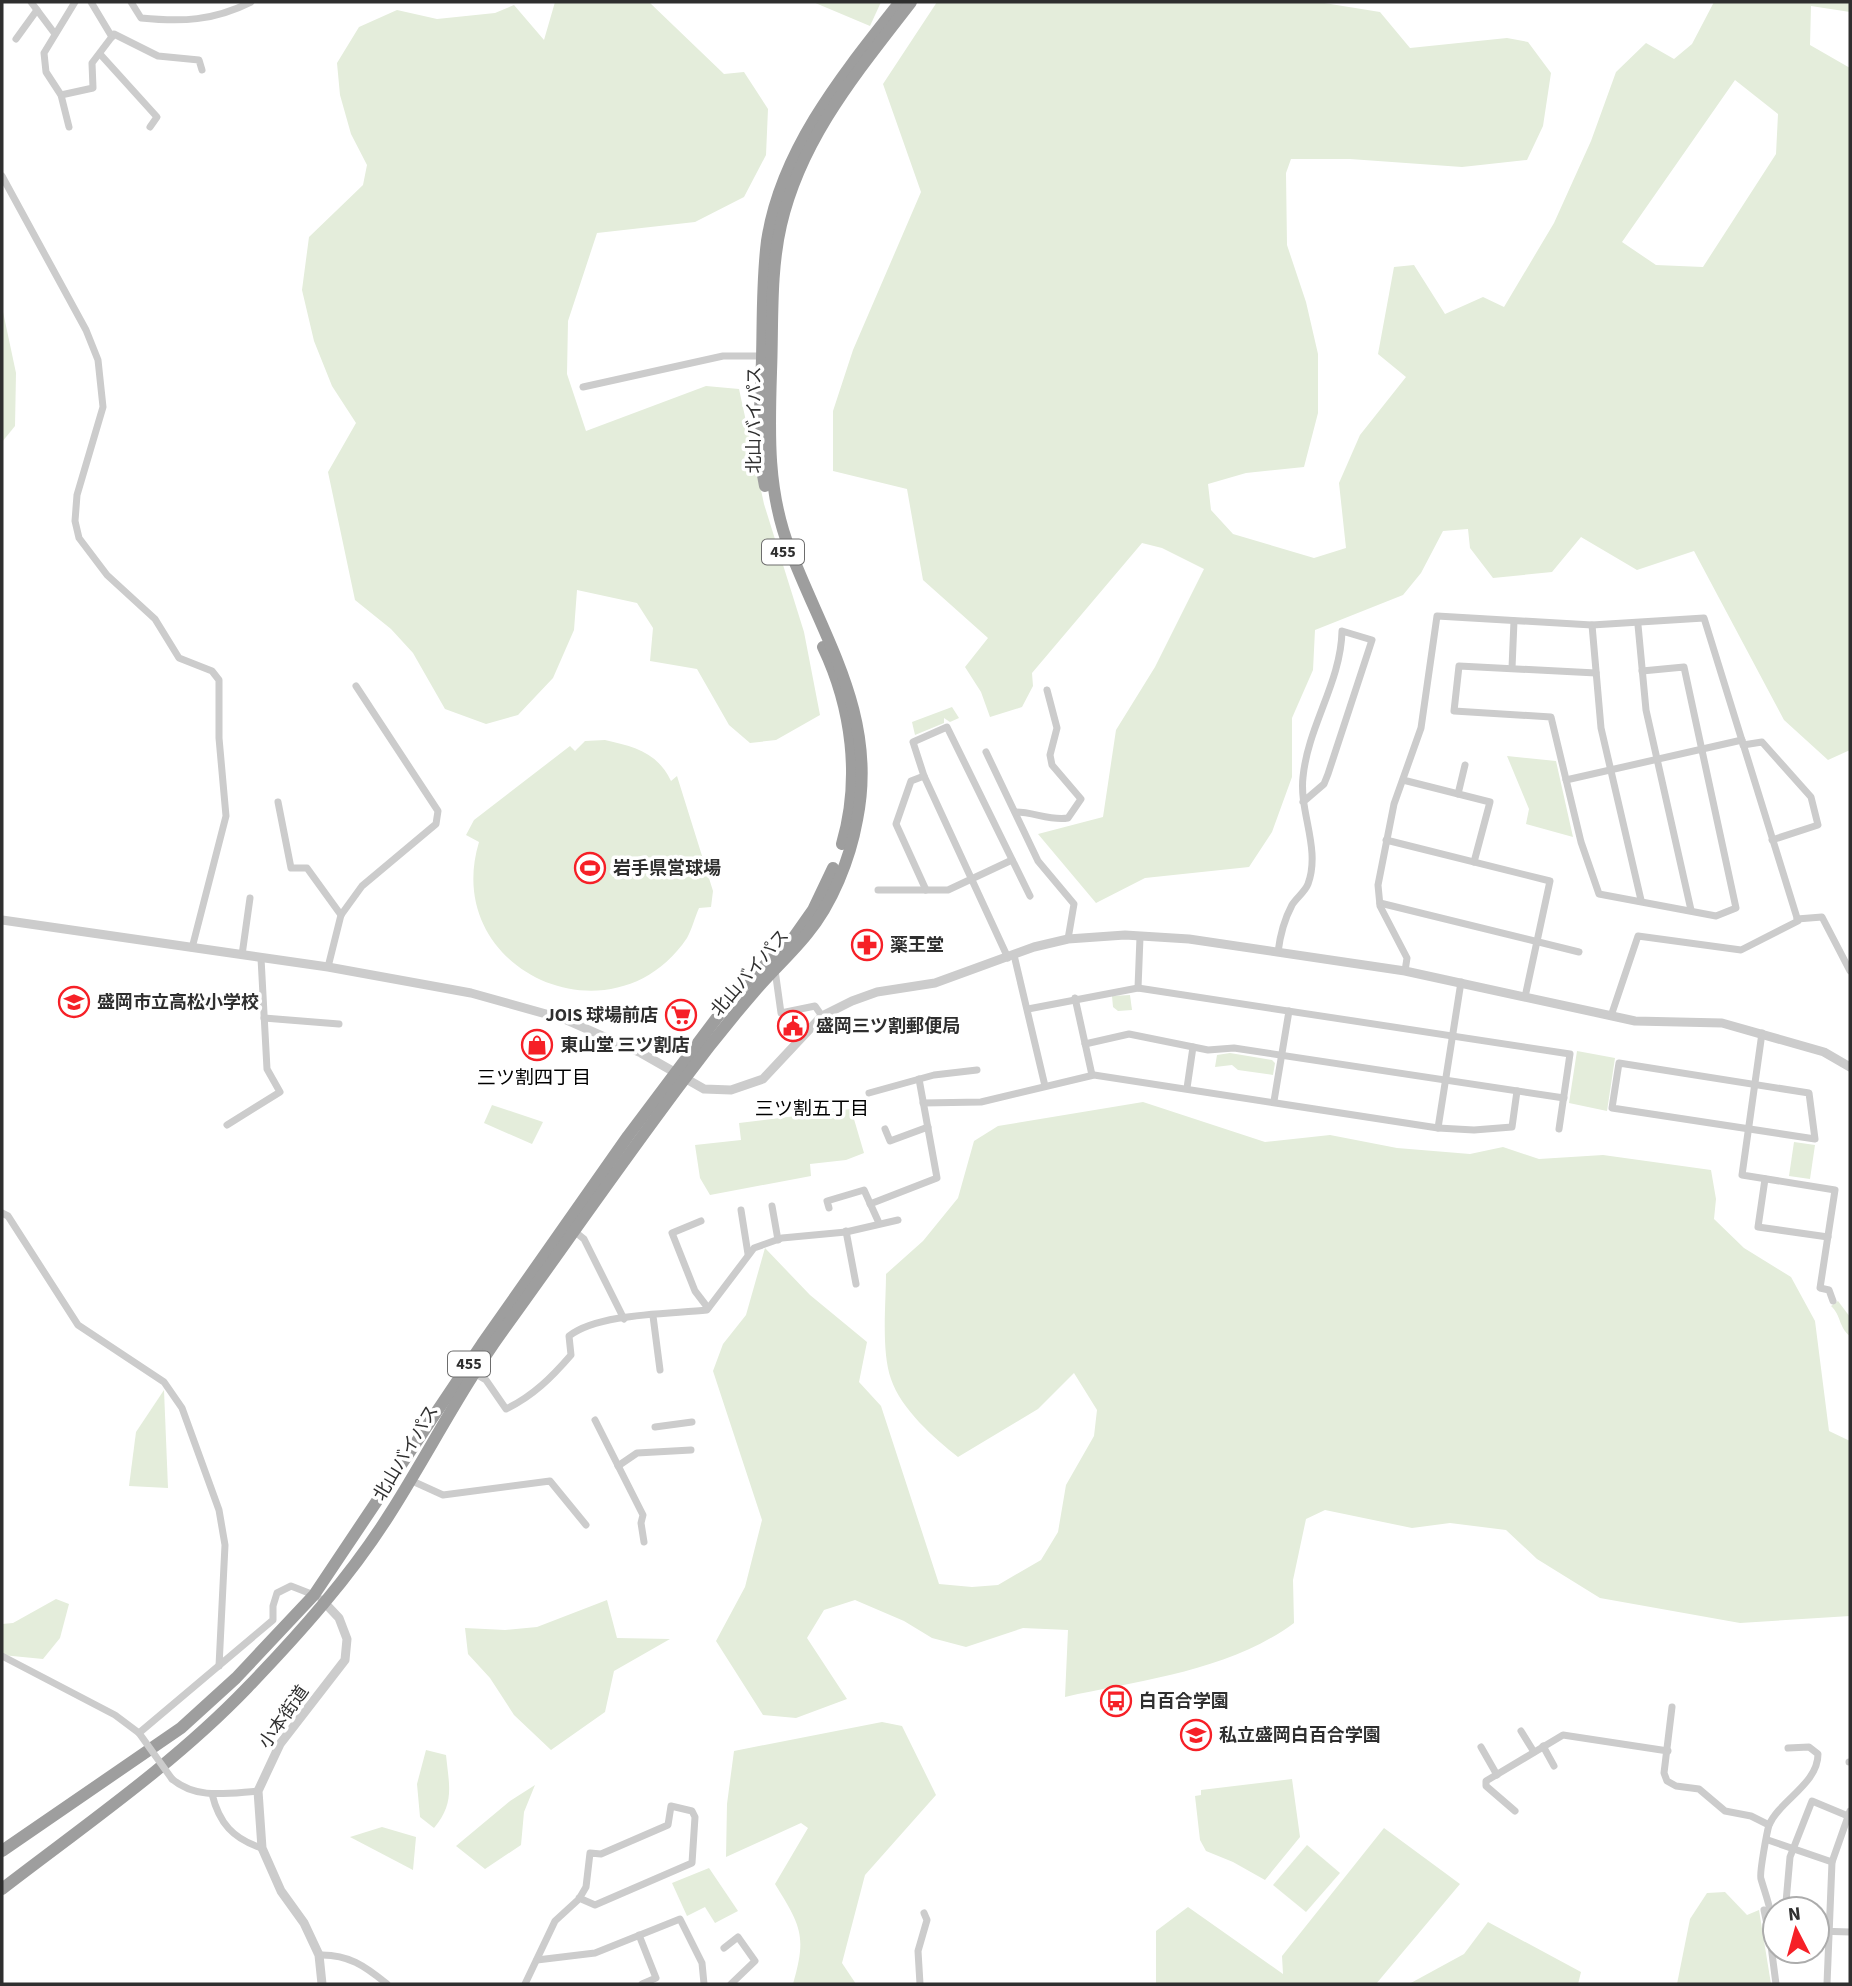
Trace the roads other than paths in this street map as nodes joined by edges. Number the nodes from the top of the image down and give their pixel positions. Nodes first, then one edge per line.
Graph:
1 (31, 2) edge
2 (75, 2) edge
3 (91, 2) edge
4 (131, 2) edge
5 (251, 2) edge
6 (900, 2) edge
7 (911, 2) edge
8 (37, 10) junction
9 (55, 34) junction
10 (112, 37) junction
11 (16, 39) dead end
12 (100, 54) junction
13 (202, 70) dead end
14 (61, 95) junction
15 (69, 127) dead end
16 (150, 127) dead end
17 (2, 176) edge
18 (762, 356) junction
19 (583, 387) dead end
20 (1514, 621) junction
21 (1592, 625) junction
22 (1638, 625) dead end
23 (1511, 668) junction
24 (1642, 671) junction
25 (1596, 673) junction
26 (356, 685) dead end
27 (1047, 690) dead end
28 (1743, 743) junction
29 (1702, 749) junction
30 (986, 752) dead end
31 (1656, 760) junction
32 (1465, 765) dead end
33 (1610, 770) junction
34 (924, 776) junction
35 (1403, 780) junction
36 (1566, 780) junction
37 (1458, 794) junction
38 (278, 802) dead end
39 (1303, 802) junction
40 (1016, 813) junction
41 (1386, 840) junction
42 (1772, 840) junction
43 (1012, 860) junction
44 (1474, 862) junction
45 (973, 879) junction
46 (878, 890) dead end
47 (926, 890) junction
48 (1030, 896) dead end
49 (250, 898) dead end
50 (1641, 900) junction
51 (1380, 903) junction
52 (1690, 911) junction
53 (341, 915) junction
54 (1797, 919) junction
55 (2, 920) edge
56 (1140, 937) junction
57 (1068, 939) junction
58 (1537, 941) junction
59 (192, 948) junction
60 (1579, 951) dead end
61 (1278, 952) junction
62 (242, 955) junction
63 (1011, 957) junction
64 (261, 958) junction
65 (328, 967) junction
66 (775, 969) junction
67 (1405, 971) junction
68 (1850, 971) edge
69 (1461, 982) junction
70 (1138, 988) junction
71 (1525, 997) junction
72 (1075, 999) junction
73 (1028, 1009) junction
74 (1289, 1011) junction
75 (822, 1016) junction
76 (1611, 1016) junction
77 (264, 1018) junction
78 (339, 1024) dead end
79 (1762, 1033) junction
80 (1452, 1036) junction
81 (1085, 1044) junction
82 (1193, 1047) junction
83 (1282, 1055) junction
84 (1850, 1067) edge
85 (977, 1070) dead end
86 (680, 1075) junction
87 (1092, 1075) junction
88 (919, 1079) junction
89 (1445, 1080) junction
90 (1754, 1084) junction
91 (1045, 1086) junction
92 (1188, 1088) junction
93 (1517, 1091) junction
94 (869, 1093) dead end
95 (1564, 1098) junction
96 (1274, 1101) junction
97 (923, 1103) junction
98 (227, 1125) dead end
99 (928, 1127) junction
100 (1438, 1128) junction
101 (885, 1129) dead end
102 (1559, 1129) dead end
103 (1749, 1129) junction
104 (1765, 1179) junction
105 (870, 1204) junction
106 (772, 1206) dead end
107 (829, 1208) dead end
108 (741, 1210) dead end
109 (2, 1213) edge
110 (898, 1220) dead end
111 (701, 1222) dead end
112 (879, 1223) junction
113 (574, 1231) junction
114 (846, 1231) junction
115 (1828, 1237) junction
116 (778, 1240) junction
117 (748, 1255) junction
118 (856, 1284) dead end
119 (1833, 1301) dead end
120 (708, 1308) junction
121 (653, 1316) junction
122 (624, 1319) junction
123 (660, 1370) dead end
124 (474, 1373) junction
125 (596, 1420) dead end
126 (692, 1422) dead end
127 (654, 1427) dead end
128 (691, 1450) dead end
129 (618, 1466) junction
130 (410, 1480) junction
131 (586, 1525) dead end
132 (644, 1542) dead end
133 (319, 1599) junction
134 (2, 1656) edge
135 (219, 1666) junction
136 (1672, 1707) dead end
137 (1521, 1731) dead end
138 (139, 1733) junction
139 (1480, 1746) dead end
140 (1543, 1746) junction
141 (1788, 1748) dead end
142 (1668, 1751) junction
143 (1534, 1752) junction
144 (1554, 1766) dead end
145 (1497, 1774) junction
146 (258, 1791) junction
147 (212, 1794) junction
148 (1515, 1811) dead end
149 (1849, 1813) edge
150 (1769, 1825) junction
151 (1768, 1840) junction
152 (262, 1848) junction
153 (1793, 1849) junction
154 (2, 1851) edge
155 (1832, 1862) junction
156 (2, 1889) edge
157 (1767, 1895) edge
158 (1786, 1895) edge
159 (1830, 1895) edge
160 (579, 1898) junction
161 (924, 1913) dead end
162 (1831, 1931) edge
163 (1850, 1932) edge
164 (639, 1935) junction
165 (724, 1948) dead end
166 (319, 1955) junction
167 (537, 1960) junction
168 (1775, 1965) edge
169 (1827, 1965) edge
170 (322, 1984) edge
171 (387, 1984) edge
172 (525, 1984) edge
173 (642, 1984) edge
174 (704, 1984) edge
175 (730, 1984) edge
176 (920, 1984) edge
177 (1776, 1984) edge
178 (1827, 1984) edge

1 - 8 street
2 - 9 street
3 - 10 street
4 - 5 street
6 - 18 highway, 北山バイパス / 455
7 - 66 highway, 北山バイパス / 455
8 - 9 street
8 - 11 street
9 - 14 street
10 - 12 street
10 - 13 street
12 - 14 street
12 - 16 street
14 - 15 street
17 - 59 street
18 - 19 street
18 - 86 highway, 北山バイパス / 455
20 - 21 street
20 - 23 street
20 - 35 street
21 - 25 street
21 - 28 street
22 - 24 street
23 - 25 street
23 - 36 street
24 - 29 street
24 - 31 street
25 - 33 street
26 - 53 street
27 - 40 street
28 - 29 street
28 - 42 street
28 - 42 street
29 - 31 street
29 - 52 street
30 - 40 street
31 - 33 street
31 - 52 street
32 - 37 street
33 - 36 street
33 - 50 street
34 - 43 street
34 - 45 street
34 - 47 street
35 - 37 street
35 - 41 street
36 - 50 street
37 - 44 street
38 - 53 street
39 - 39 street
39 - 61 street
40 - 57 street
41 - 44 street
41 - 51 street
42 - 54 street
43 - 45 street
43 - 48 street
44 - 58 street
45 - 47 street
45 - 63 street
46 - 47 street
49 - 62 street
50 - 52 street
51 - 58 street
51 - 67 street
53 - 65 street
54 - 68 street
54 - 76 street
55 - 59 street
56 - 57 street
56 - 61 street
56 - 70 street
57 - 63 street
58 - 60 street
58 - 71 street
59 - 62 street
61 - 67 street
62 - 64 street
63 - 73 street
63 - 75 street
64 - 65 street
64 - 77 street
65 - 86 street
66 - 75 street
66 - 86 highway, 北山バイパス / 455
67 - 69 street
69 - 71 street
69 - 80 street
70 - 72 street
70 - 74 street
71 - 76 street
72 - 73 street
72 - 81 street
73 - 91 street
74 - 80 street
74 - 83 street
75 - 86 street
76 - 79 street
77 - 78 street
77 - 98 street
79 - 84 street
79 - 90 street
80 - 89 street
80 - 95 street
81 - 82 street
81 - 87 street
82 - 83 street
82 - 92 street
83 - 89 street
83 - 96 street
85 - 88 street
86 - 113 highway, 北山バイパス / 455
86 - 133 highway, 北山バイパス / 455
87 - 91 street
87 - 92 street
88 - 94 street
88 - 97 street
89 - 93 street
89 - 100 street
90 - 103 street
90 - 103 street
90 - 103 street
91 - 97 street
92 - 96 street
93 - 95 street
93 - 100 street
95 - 102 street
96 - 100 street
97 - 99 street
99 - 101 street
99 - 105 street
103 - 104 street
104 - 115 street
104 - 115 street
105 - 107 street
105 - 112 street
106 - 116 street
108 - 117 street
109 - 135 street
110 - 112 street
111 - 120 street
112 - 114 street
113 - 122 street
113 - 124 highway, 北山バイパス / 455
114 - 116 street
114 - 118 street
115 - 119 street
116 - 117 street
117 - 120 street
120 - 121 street
121 - 122 street
121 - 123 street
122 - 124 street
124 - 130 highway, 北山バイパス / 455
125 - 129 street
126 - 127 street
128 - 129 street
129 - 132 street
130 - 131 street
130 - 133 highway, 北山バイパス / 455
133 - 135 street
133 - 146 street, 小本街道
133 - 154 highway, 北山バイパス / 455
133 - 156 highway, 北山バイパス / 455
134 - 138 street
135 - 138 street
136 - 142 street
137 - 143 street
138 - 147 street, bridge
139 - 145 street
140 - 142 street
140 - 143 street
140 - 144 street
141 - 150 street
142 - 150 street
143 - 145 street
145 - 148 street
146 - 147 street
146 - 152 street, 小本街道
147 - 152 street
149 - 153 street
149 - 155 street
150 - 151 street
151 - 153 street
151 - 157 street
152 - 166 street, 小本街道
153 - 155 street
153 - 158 street
155 - 159 street
160 - 160 street
160 - 167 street
161 - 176 street
162 - 163 street
164 - 167 street
164 - 173 street
164 - 174 street
165 - 175 street
166 - 170 street, 小本街道
166 - 171 street
167 - 172 street
168 - 177 street
169 - 178 street

